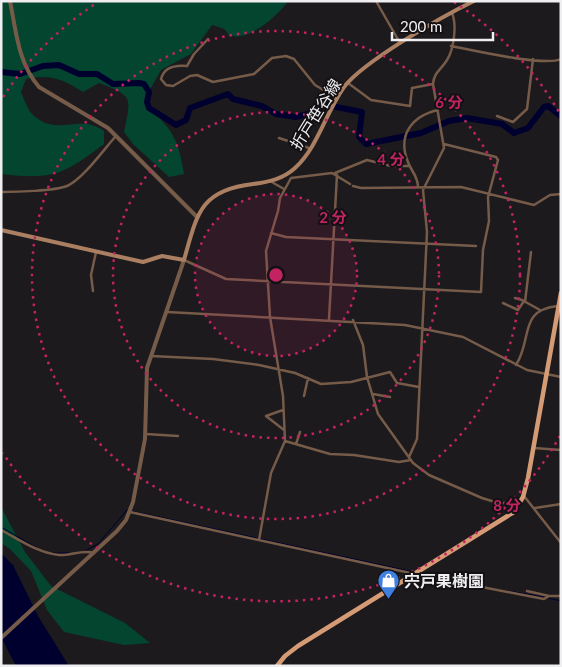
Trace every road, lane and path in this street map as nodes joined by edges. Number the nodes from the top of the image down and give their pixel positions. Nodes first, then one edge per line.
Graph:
1 (10, 1) edge
2 (376, 1) edge
3 (474, 1) edge
4 (468, 3) edge
5 (452, 13) junction
6 (208, 40) dead end
7 (401, 44) junction
8 (451, 46) junction
9 (533, 59) junction
10 (561, 59) edge
11 (348, 83) junction
12 (433, 84) junction
13 (337, 98) junction
14 (438, 110) junction
15 (497, 116) dead end
16 (116, 136) junction
17 (279, 138) dead end
18 (444, 144) junction
19 (309, 148) junction
20 (409, 166) junction
21 (290, 172) junction
22 (335, 174) junction
23 (291, 178) junction
24 (270, 181) junction
25 (350, 184) dead end
26 (354, 186) dead end
27 (418, 187) junction
28 (423, 187) junction
29 (284, 189) junction
30 (1, 192) edge
31 (489, 194) junction
32 (561, 194) edge
33 (197, 217) junction
34 (1, 230) edge
35 (271, 233) junction
36 (333, 240) junction
37 (426, 244) junction
38 (476, 246) dead end
39 (96, 250) junction
40 (532, 252) dead end
41 (184, 260) junction
42 (267, 281) junction
43 (330, 284) junction
44 (424, 289) junction
45 (93, 291) dead end
46 (561, 293) edge
47 (515, 298) dead end
48 (525, 301) junction
49 (503, 303) dead end
50 (558, 306) junction
51 (540, 310) junction
52 (167, 312) junction
53 (270, 317) junction
54 (329, 319) junction
55 (353, 320) junction
56 (422, 328) junction
57 (151, 356) junction
58 (516, 365) junction
59 (278, 369) junction
60 (546, 374) junction
61 (367, 377) junction
62 (561, 377) edge
63 (308, 378) junction
64 (419, 387) junction
65 (373, 394) junction
66 (304, 396) dead end
67 (390, 397) dead end
68 (283, 409) junction
69 (284, 430) junction
70 (300, 432) dead end
71 (146, 434) junction
72 (178, 436) dead end
73 (285, 441) junction
74 (296, 444) junction
75 (534, 448) junction
76 (561, 450) edge
77 (409, 457) junction
78 (411, 460) junction
79 (524, 496) junction
80 (520, 502) junction
81 (561, 504) edge
82 (535, 508) junction
83 (130, 512) junction
84 (1, 530) edge
85 (259, 540) junction
86 (561, 543) edge
87 (94, 552) junction
88 (415, 574) junction
89 (527, 591) dead end
90 (549, 596) junction
91 (561, 596) edge
92 (1, 638) edge
93 (278, 666) edge

1 - 16 street
2 - 7 street
3 - 4 main road, 折戸笹谷線
4 - 5 main road, 折戸笹谷線
5 - 7 main road, 折戸笹谷線
5 - 8 street
6 - 13 street
7 - 11 main road, 折戸笹谷線
8 - 9 street
8 - 12 street
9 - 10 street
9 - 15 street
11 - 12 street
11 - 13 main road, 折戸笹谷線
12 - 14 street
13 - 19 main road, 折戸笹谷線
14 - 18 street
14 - 20 street
16 - 30 street
16 - 33 street
17 - 19 street
18 - 28 street
18 - 31 street
19 - 21 main road, 折戸笹谷線
20 - 22 street
20 - 27 street
21 - 23 street
21 - 24 main road, 折戸笹谷線
22 - 23 street
22 - 25 street
22 - 36 street
23 - 29 street
24 - 29 street
24 - 33 main road, 折戸笹谷線
26 - 27 street
27 - 28 street
28 - 31 street
28 - 37 street
29 - 35 street
31 - 32 street
31 - 44 street
33 - 41 main road, 折戸笹谷線
34 - 39 main road
35 - 36 street
35 - 42 street
36 - 37 street
36 - 43 street
37 - 38 street
37 - 44 street
39 - 41 main road
39 - 45 street
40 - 48 street
41 - 42 street
41 - 52 street
42 - 43 street
42 - 53 street
43 - 44 street
43 - 54 street
44 - 56 street
46 - 50 main road
47 - 48 street
48 - 49 street
48 - 51 street
50 - 51 street
50 - 60 main road
51 - 58 street
52 - 53 street
52 - 57 street
53 - 54 street
53 - 59 street
54 - 55 street
55 - 56 street
55 - 61 street
56 - 58 street
56 - 64 street
57 - 59 street
57 - 71 street
58 - 60 street
59 - 63 street
59 - 68 street
60 - 62 street
60 - 75 main road
61 - 63 street
61 - 64 street
61 - 65 street
63 - 66 street
64 - 77 street
65 - 67 street
65 - 77 street
68 - 69 street
68 - 69 street
69 - 73 street
70 - 74 street
71 - 72 street
71 - 83 street
73 - 74 street
73 - 85 street
74 - 78 street
75 - 76 street
75 - 79 main road
77 - 78 street
78 - 80 street
79 - 80 main road
79 - 82 street
80 - 88 main road
81 - 82 street
82 - 86 street
83 - 85 street
83 - 87 street
84 - 87 street
85 - 88 street
87 - 92 street
88 - 90 street
88 - 93 main road
89 - 90 street
90 - 91 street

